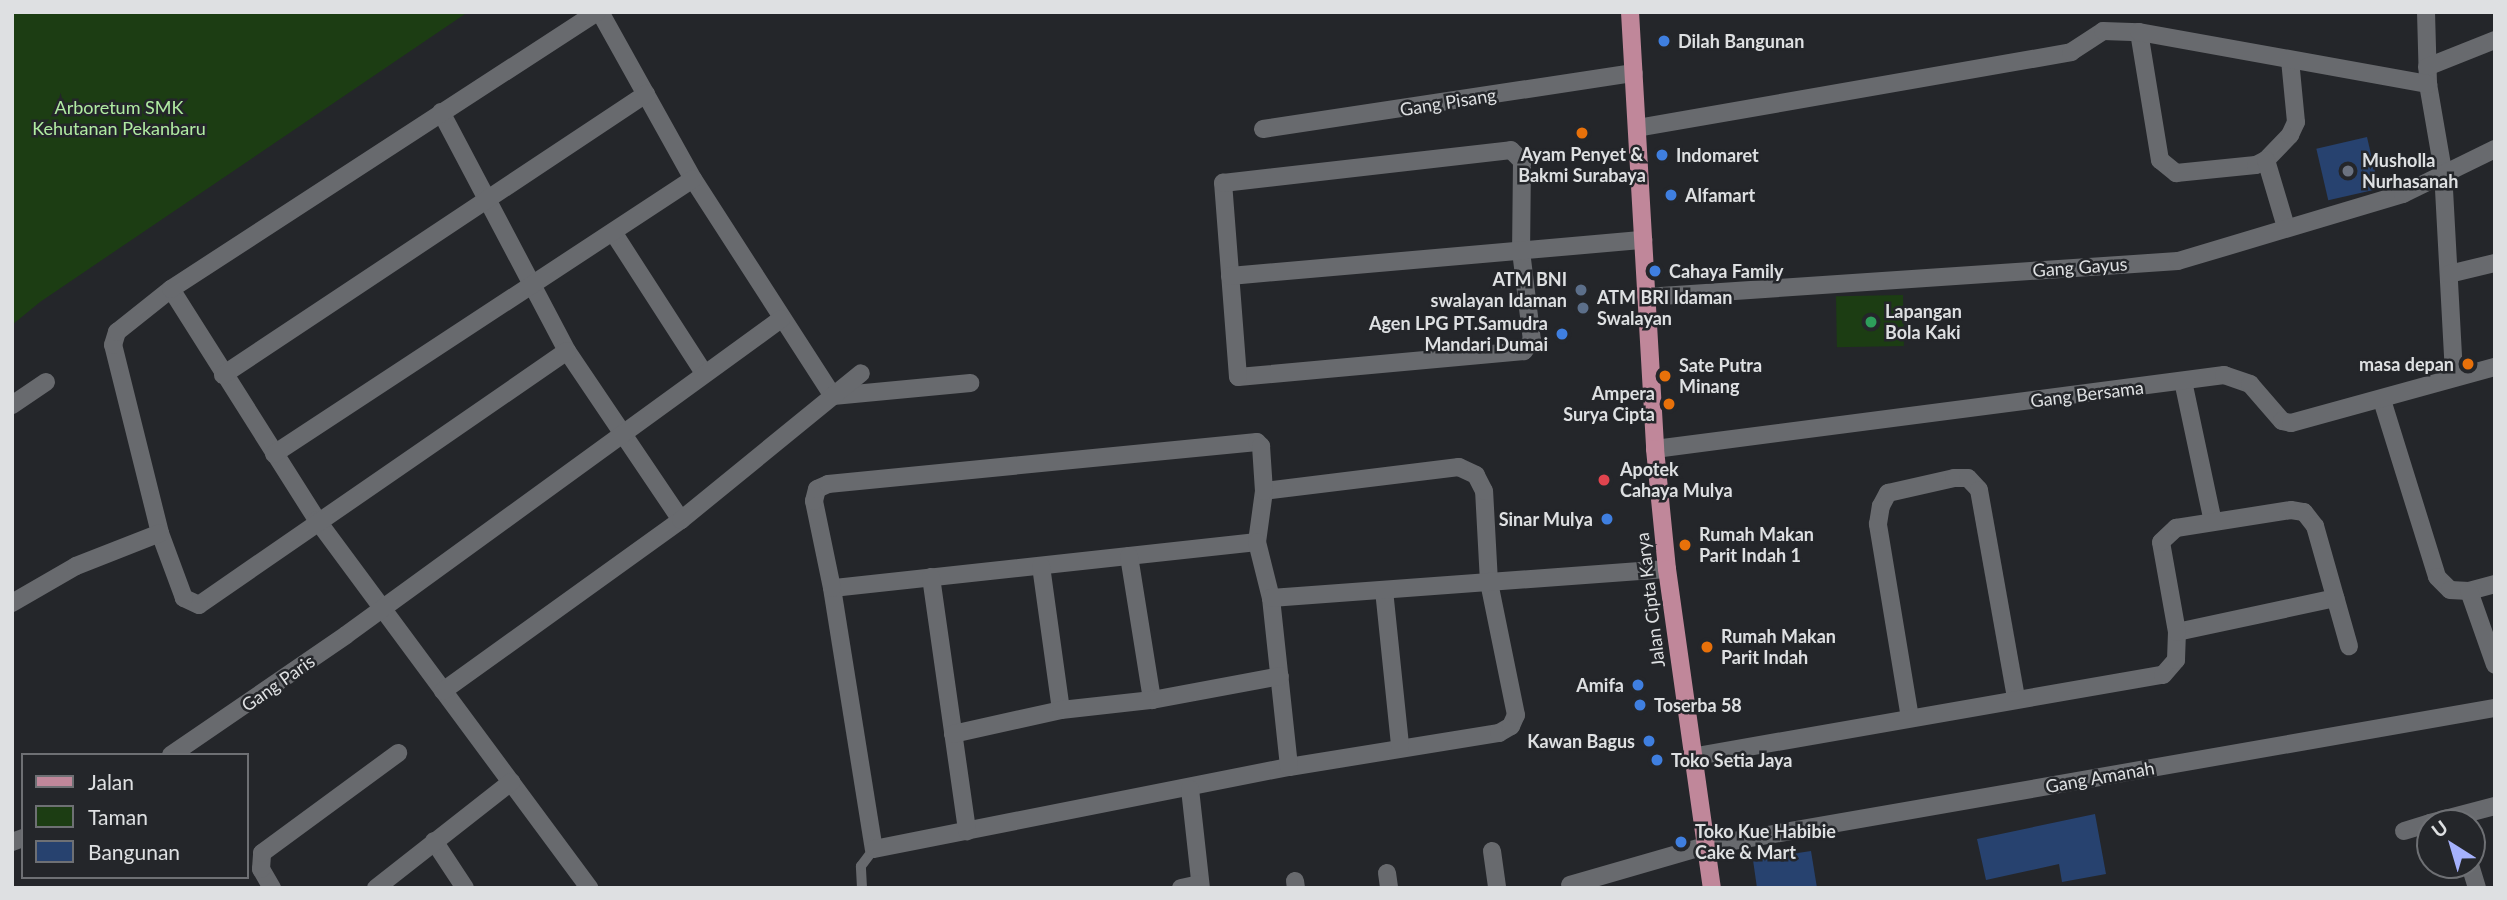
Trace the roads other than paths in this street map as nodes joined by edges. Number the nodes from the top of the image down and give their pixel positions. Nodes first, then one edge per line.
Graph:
1 (599, 12) edge
2 (1630, 12) edge
3 (2426, 12) edge
4 (2139, 32) junction
5 (2495, 40) edge
6 (2290, 60) junction
7 (1634, 72) junction
8 (2427, 76) junction
9 (646, 94) junction
10 (441, 112) junction
11 (1637, 128) junction
12 (1263, 129) dead end
13 (2495, 149) edge
14 (2266, 160) junction
15 (2443, 171) junction
16 (693, 179) junction
17 (487, 199) junction
18 (2286, 227) junction
19 (613, 232) junction
20 (1643, 240) junction
21 (1521, 251) junction
22 (2495, 262) edge
23 (2449, 274) junction
24 (1230, 276) junction
25 (532, 285) junction
26 (171, 289) junction
27 (1646, 297) junction
28 (781, 319) junction
29 (567, 351) junction
30 (2495, 367) edge
31 (704, 373) junction
32 (861, 373) dead end
33 (223, 375) junction
34 (2454, 377) junction
35 (2183, 381) junction
36 (46, 382) dead end
37 (970, 383) dead end
38 (833, 396) junction
39 (2382, 400) junction
40 (12, 405) edge
41 (622, 433) junction
42 (1655, 449) junction
43 (274, 454) junction
44 (1264, 491) junction
45 (317, 520) junction
46 (681, 520) junction
47 (2213, 522) junction
48 (160, 533) junction
49 (1257, 542) junction
50 (1129, 556) junction
51 (1041, 566) junction
52 (1667, 569) junction
53 (931, 578) junction
54 (1489, 582) junction
55 (2495, 584) edge
56 (832, 588) junction
57 (1384, 590) junction
58 (2469, 591) junction
59 (1271, 598) junction
60 (2336, 598) junction
61 (12, 603) edge
62 (383, 608) junction
63 (2177, 632) junction
64 (2349, 646) dead end
65 (2495, 665) edge
66 (1280, 676) junction
67 (443, 691) junction
68 (2016, 698) junction
69 (1152, 699) junction
70 (2495, 708) edge
71 (1061, 710) junction
72 (1910, 718) junction
73 (953, 734) junction
74 (1400, 746) junction
75 (174, 753) edge
76 (398, 754) dead end
77 (1691, 757) junction
78 (1289, 767) junction
79 (511, 782) junction
80 (1190, 789) junction
81 (2416, 827) edge
82 (967, 831) junction
83 (2404, 831) dead end
84 (434, 841) junction
85 (1705, 846) junction
86 (874, 849) junction
87 (1492, 851) dead end
88 (1570, 885) dead end
89 (1201, 886) edge
90 (272, 888) edge
91 (376, 888) edge
92 (465, 888) edge
93 (589, 888) edge
94 (862, 888) edge
95 (1181, 888) edge
96 (1497, 888) edge
97 (1712, 888) edge

1 - 9 street
1 - 10 street
2 - 7 main road, Jalan Cipta Karya
3 - 8 street
4 - 6 street
4 - 11 street
4 - 14 street
5 - 8 street
6 - 8 street
6 - 14 street
7 - 11 main road, Jalan Cipta Karya
7 - 12 street, Gang Pisang
8 - 15 street
9 - 16 street
9 - 17 street
10 - 17 street
10 - 26 street
11 - 20 main road, Jalan Cipta Karya
13 - 15 street, Gang Gayus
14 - 18 street
15 - 18 street, Gang Gayus
15 - 23 street
16 - 19 street
16 - 28 street
17 - 25 street
17 - 33 street
18 - 27 street, Gang Gayus
19 - 25 street
19 - 31 street
20 - 21 street
20 - 27 main road, Jalan Cipta Karya
21 - 24 street
21 - 24 street
21 - 24 street
22 - 23 street
23 - 34 street
25 - 29 street
25 - 43 street
26 - 33 street
26 - 48 street
27 - 42 main road, Jalan Cipta Karya
28 - 31 street, Gang Paris
28 - 38 street
29 - 41 street
29 - 45 street
30 - 34 street, Gang Bersama
31 - 41 street, Gang Paris
32 - 38 street
33 - 43 street
34 - 39 street, Gang Bersama
35 - 39 street, Gang Bersama
35 - 42 street, Gang Bersama
35 - 47 street
36 - 40 street
37 - 38 street
38 - 46 street
39 - 58 street
41 - 46 street
41 - 62 street, Gang Paris
42 - 52 main road, Jalan Cipta Karya
43 - 45 street
44 - 49 street
44 - 54 street
44 - 56 street
45 - 48 street
45 - 62 street
46 - 67 street
47 - 60 street
47 - 63 street
48 - 61 street
49 - 50 street
49 - 59 street
50 - 51 street
50 - 69 street
51 - 53 street
51 - 71 street
52 - 54 street
52 - 77 main road, Jalan Cipta Karya
53 - 56 street
53 - 73 street
54 - 57 street
54 - 74 street
55 - 58 street
56 - 86 street
57 - 59 street
57 - 74 street
58 - 65 street
59 - 66 street
60 - 63 street
60 - 64 street
62 - 67 street
62 - 75 street, Gang Paris
63 - 68 street
66 - 69 street
66 - 78 street
67 - 79 street
68 - 72 street
68 - 72 street
69 - 71 street
70 - 85 street, Gang Amanah
71 - 73 street
72 - 77 street
73 - 82 street
74 - 78 street
76 - 90 street
77 - 85 main road, Jalan Cipta Karya
78 - 80 street
79 - 84 street
79 - 93 street
80 - 82 street
80 - 89 street
81 - 83 street
82 - 86 street
84 - 91 street
84 - 92 street
85 - 88 street, Gang Amanah
85 - 97 main road, Jalan Cipta Karya
86 - 94 lane
87 - 96 street
89 - 95 street

